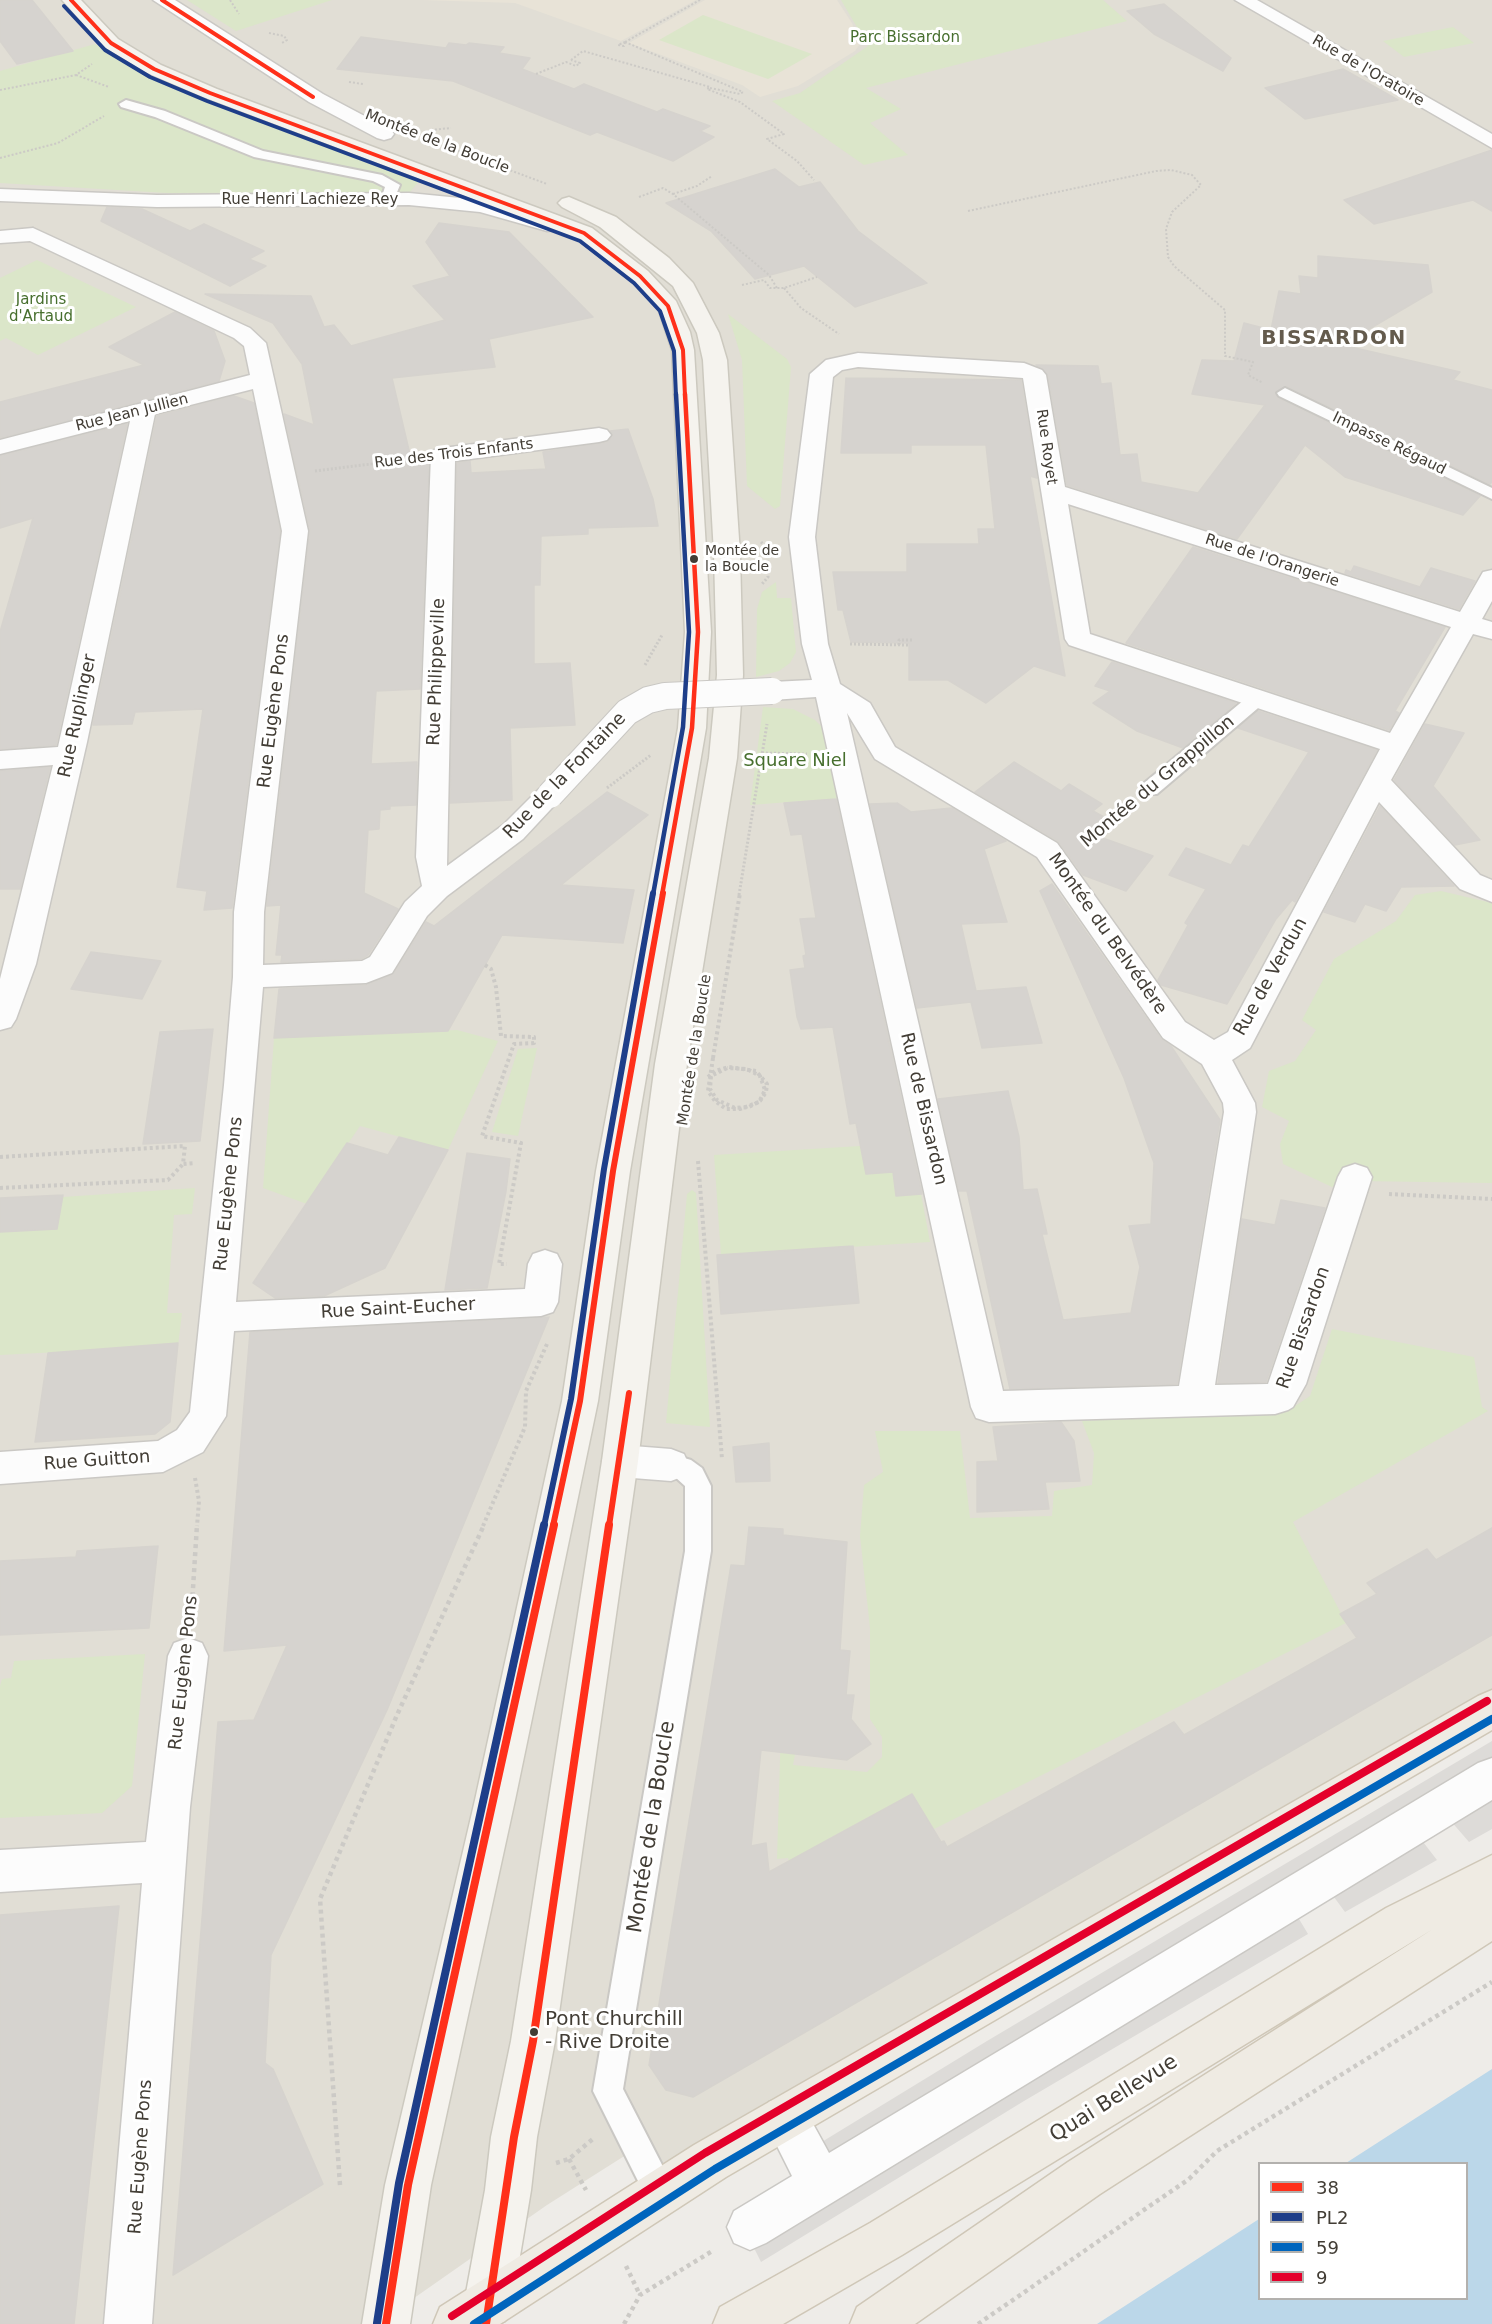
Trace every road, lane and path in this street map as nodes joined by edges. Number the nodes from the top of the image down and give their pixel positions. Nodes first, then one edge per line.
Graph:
1 (71, 0) edge
2 (90, 0) edge
3 (162, 0) edge
4 (700, 0) edge
5 (1244, 0) edge
6 (536, 74) dead end
7 (345, 82) dead end
8 (363, 84) dead end
9 (711, 87) junction
10 (0, 90) edge
11 (126, 104) junction
12 (451, 128) dead end
13 (431, 130) dead end
14 (409, 132) dead end
15 (384, 134) junction
16 (1492, 142) edge
17 (0, 158) edge
18 (712, 176) dead end
19 (814, 180) dead end
20 (548, 184) dead end
21 (673, 194) junction
22 (0, 195) edge
23 (639, 197) dead end
24 (388, 199) junction
25 (968, 211) dead end
26 (0, 237) edge
27 (611, 253) junction
28 (817, 277) dead end
29 (742, 285) dead end
30 (777, 288) junction
31 (784, 288) junction
32 (833, 338) dead end
33 (264, 380) junction
34 (1285, 393) joint
35 (144, 410) junction
36 (599, 435) dead end
37 (0, 447) edge
38 (443, 455) junction
39 (308, 472) dead end
40 (1052, 491) junction
41 (1492, 494) edge
42 (756, 538) dead end
43 (1492, 578) edge
44 (760, 585) dead end
45 (811, 612) joint
46 (1467, 623) junction
47 (1492, 631) edge
48 (913, 640) dead end
49 (852, 644) dead end
50 (899, 645) junction
51 (909, 645) dead end
52 (828, 688) junction
53 (1257, 699) junction
54 (770, 703) junction
55 (1396, 745) junction
56 (660, 748) dead end
57 (762, 753) junction
58 (811, 754) dead end
59 (70, 755) junction
60 (0, 760) edge
61 (1376, 781) junction
62 (607, 788) dead end
63 (1150, 789) joint
64 (1058, 866) junction
65 (436, 889) junction
66 (1492, 892) edge
67 (485, 965) dead end
68 (248, 977) junction
69 (0, 1019) edge
70 (1214, 1056) junction
71 (703, 1098) dead end
72 (698, 1154) dead end
73 (0, 1157) edge
74 (199, 1162) dead end
75 (183, 1164) junction
76 (1352, 1185) joint
77 (0, 1188) edge
78 (1492, 1198) edge
79 (498, 1264) dead end
80 (545, 1264) dead end
81 (541, 1302) junction
82 (216, 1317) junction
83 (1194, 1402) junction
84 (190, 1441) junction
85 (620, 1461) junction
86 (723, 1463) dead end
87 (670, 1465) joint
88 (0, 1468) edge
89 (188, 1656) joint
90 (1492, 1709) edge
91 (1492, 1777) edge
92 (164, 1861) junction
93 (0, 1871) edge
94 (1492, 1876) edge
95 (1492, 1916) edge
96 (1492, 1982) edge
97 (785, 2118) junction
98 (340, 2184) dead end
99 (821, 2184) junction
100 (660, 2192) junction
101 (750, 2227) joint
102 (477, 2317) edge
103 (128, 2324) edge
104 (386, 2324) edge
105 (624, 2324) edge
106 (737, 2324) edge
107 (874, 2324) edge
108 (978, 2324) edge

1 - 27 main road, Montée de la Boucle
2 - 15 main road, Montée de la Boucle
3 - 15 street
4 - 9 path
5 - 16 street, Rue de l'Oratoire
6 - 9 path
7 - 8 path
9 - 19 path
10 - 11 path
11 - 17 path
11 - 24 lane
12 - 13 path
14 - 20 path, Montée de la Boucle
15 - 85 main road, Montée de la Boucle
18 - 21 path
21 - 23 path
21 - 30 path
22 - 24 street, Rue Henri Lachieze Rey
24 - 27 street, Rue Henri Lachieze Rey
25 - 34 path
26 - 33 street, Rue Eugène Pons
27 - 104 main road, Montée de la Boucle
28 - 31 path
29 - 30 path
30 - 31 path
31 - 32 path
33 - 35 street, Rue Jean Jullien
33 - 68 street, Rue Eugène Pons
34 - 41 lane, Impasse Régaud
35 - 37 street, Rue Jean Jullien
35 - 59 street, Rue Ruplinger
36 - 38 street, Rue des Trois Enfants
38 - 39 path, Rue des Trois Enfants
38 - 65 street, Rue Philippeville
40 - 45 street, Rue Royet
40 - 46 street, Rue de l'Orangerie
40 - 53 street, Rue Royet
42 - 44 path
43 - 46 street, Rue de Verdun
45 - 52 street, Rue de Bissardon
46 - 47 street, Rue de l'Orangerie
46 - 55 street, Rue de Verdun
48 - 50 path
49 - 50 path
50 - 51 path
52 - 54 street, Rue de la Fontaine
52 - 64 street, Montée du Belvédère
52 - 83 street, Rue de Bissardon
53 - 55 street, Rue Royet
53 - 63 lane, Montée du Grappillon
54 - 57 path
54 - 65 street, Rue de la Fontaine, bridge
55 - 61 street, Rue de Verdun
56 - 62 path
57 - 58 path
57 - 71 path, bridge
59 - 60 street
59 - 69 street, Rue Ruplinger
61 - 66 street
61 - 70 street, Rue de Verdun
63 - 64 path, Montée du Grappillon
64 - 70 street, Montée du Belvédère
65 - 68 street, Rue de la Fontaine
67 - 79 path
68 - 82 street, Rue Eugène Pons
70 - 83 street
72 - 86 path
73 - 75 path
74 - 75 path
75 - 77 path
76 - 78 path
76 - 83 street, Rue Bissardon
80 - 81 street
81 - 82 street, Rue Saint-Eucher
81 - 98 path
82 - 84 street, Rue Eugène Pons
84 - 88 street, Rue Guitton
84 - 89 path, Rue Eugène Pons
85 - 87 street, Montée de la Boucle
85 - 102 main road, Montée de la Boucle
87 - 100 lane, Montée de la Boucle
89 - 92 street, Rue Eugène Pons
90 - 97 main road
91 - 99 street
92 - 93 street
92 - 103 street, Rue Eugène Pons
94 - 106 main road, Quai Bellevue
95 - 107 main road
96 - 108 path
97 - 99 street
97 - 100 main road
99 - 101 street
100 - 102 main road
101 - 105 path

